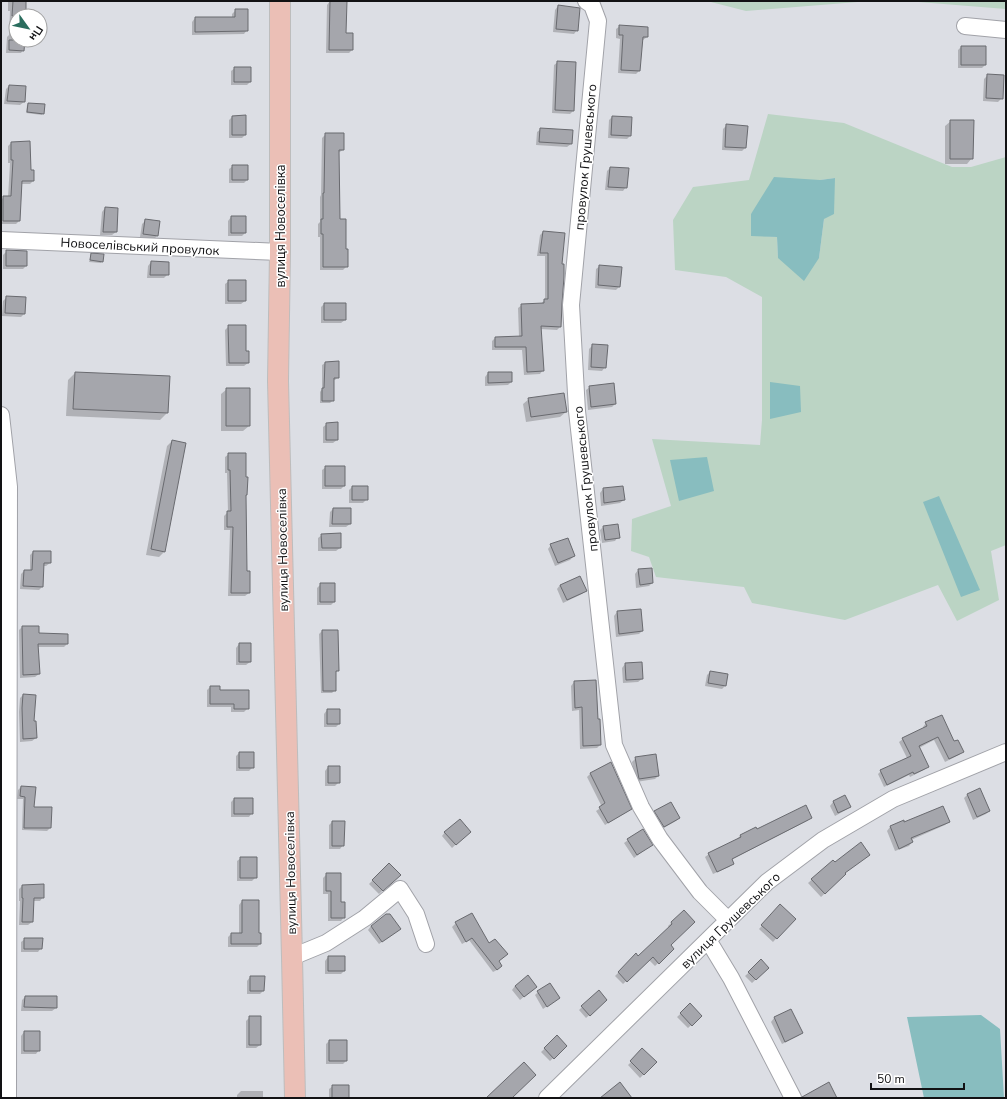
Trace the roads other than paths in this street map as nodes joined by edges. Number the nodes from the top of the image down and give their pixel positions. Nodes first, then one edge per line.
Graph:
1 (280, 1) edge
2 (589, 3) edge
3 (965, 26) dead end
4 (1006, 30) edge
5 (1, 240) edge
6 (280, 252) junction
7 (1, 415) edge
8 (1006, 752) edge
9 (727, 919) junction
10 (708, 940) junction
11 (426, 944) dead end
12 (292, 956) junction
13 (8, 1098) edge
14 (295, 1098) edge
15 (547, 1098) edge
16 (793, 1098) edge

1 - 6 main road, вулиця Новоселівка
2 - 9 street, провулок Грушевського
3 - 4 street
5 - 6 street, Новоселівський провулок
6 - 12 main road, вулиця Новоселівка
7 - 13 street
8 - 9 street, вулиця Грушевського
9 - 10 street, вулиця Грушевського
10 - 15 street, вулиця Грушевського
10 - 16 street
11 - 12 street
12 - 14 main road, вулиця Новоселівка

